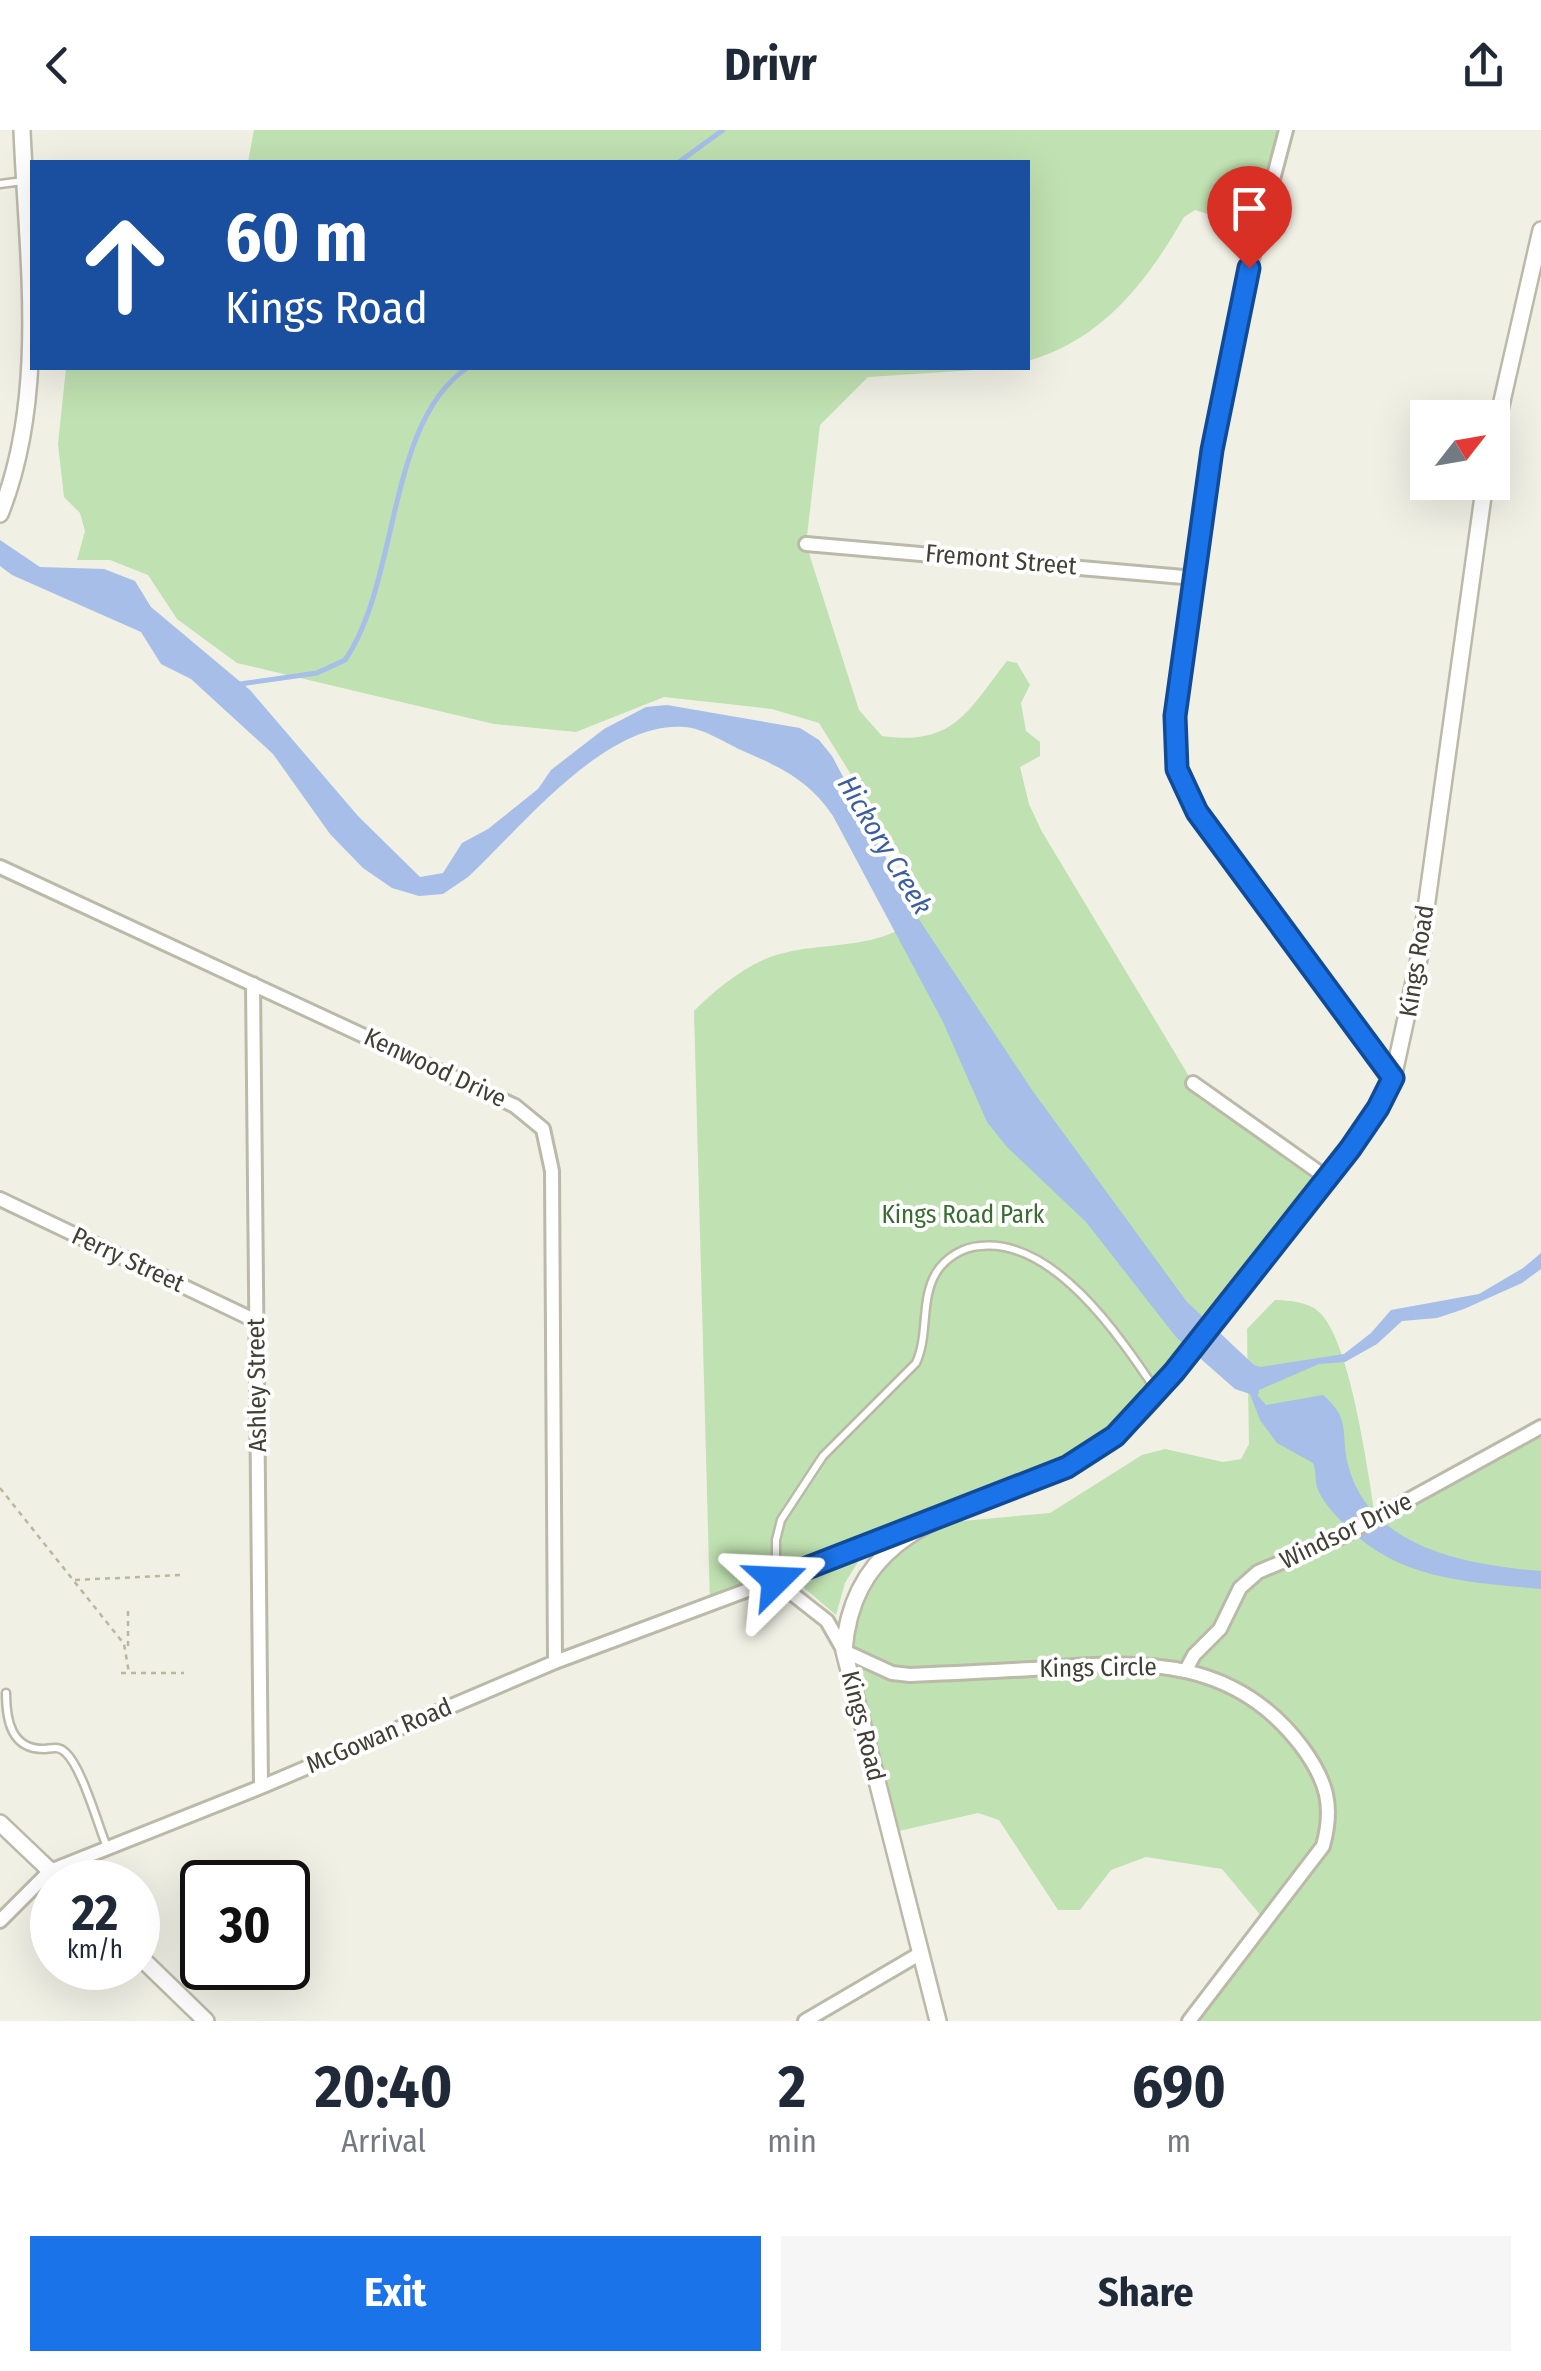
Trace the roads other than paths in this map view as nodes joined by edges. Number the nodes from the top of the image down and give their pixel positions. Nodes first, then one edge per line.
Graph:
1 (22, 130) edge
2 (1286, 130) edge
3 (24, 181) junction
4 (0, 184) edge
5 (1541, 230) edge
6 (1536, 261) edge
7 (1503, 400) edge
8 (1483, 500) edge
9 (0, 514) edge
10 (806, 544) dead end
11 (1195, 578) junction
12 (0, 866) edge
13 (253, 984) junction
14 (1393, 1078) junction
15 (1193, 1083) dead end
16 (1327, 1178) junction
17 (0, 1199) edge
18 (256, 1320) junction
19 (1157, 1392) junction
20 (1541, 1428) edge
21 (924, 1524) junction
22 (776, 1580) junction
23 (844, 1651) junction
24 (555, 1662) junction
25 (1186, 1670) junction
26 (6, 1693) dead end
27 (261, 1787) junction
28 (0, 1823) edge
29 (108, 1848) junction
30 (38, 1860) edge
31 (86, 1860) edge
32 (30, 1897) edge
33 (0, 1921) edge
34 (921, 1954) junction
35 (160, 1976) edge
36 (206, 2021) edge
37 (805, 2021) edge
38 (938, 2021) edge
39 (1189, 2021) edge

1 - 3 street
2 - 11 street
3 - 4 lane
3 - 9 street
5 - 6 street
6 - 7 street
8 - 14 street, Kings Road
10 - 11 street, Fremont Street
11 - 14 street
12 - 13 street, Kenwood Drive
13 - 18 street, Ashley Street
13 - 24 street, Kenwood Drive
14 - 16 street, Kings Road
15 - 16 street
16 - 19 street, Kings Road
17 - 18 street, Perry Street
18 - 27 street, Ashley Street
19 - 21 street, Kings Road
19 - 22 lane
20 - 25 street, Windsor Drive
21 - 22 street, McGowan Road
21 - 23 street, Kings Road
22 - 23 street
22 - 24 street, McGowan Road
23 - 25 street, Kings Circle
23 - 34 street, Kings Road
24 - 27 street, McGowan Road
25 - 39 street, Kings Circle
26 - 29 lane
27 - 29 street, McGowan Road
28 - 30 street
29 - 31 street, McGowan Road
32 - 33 street, McGowan Road
34 - 37 street
34 - 38 street, Kings Road
35 - 36 street

